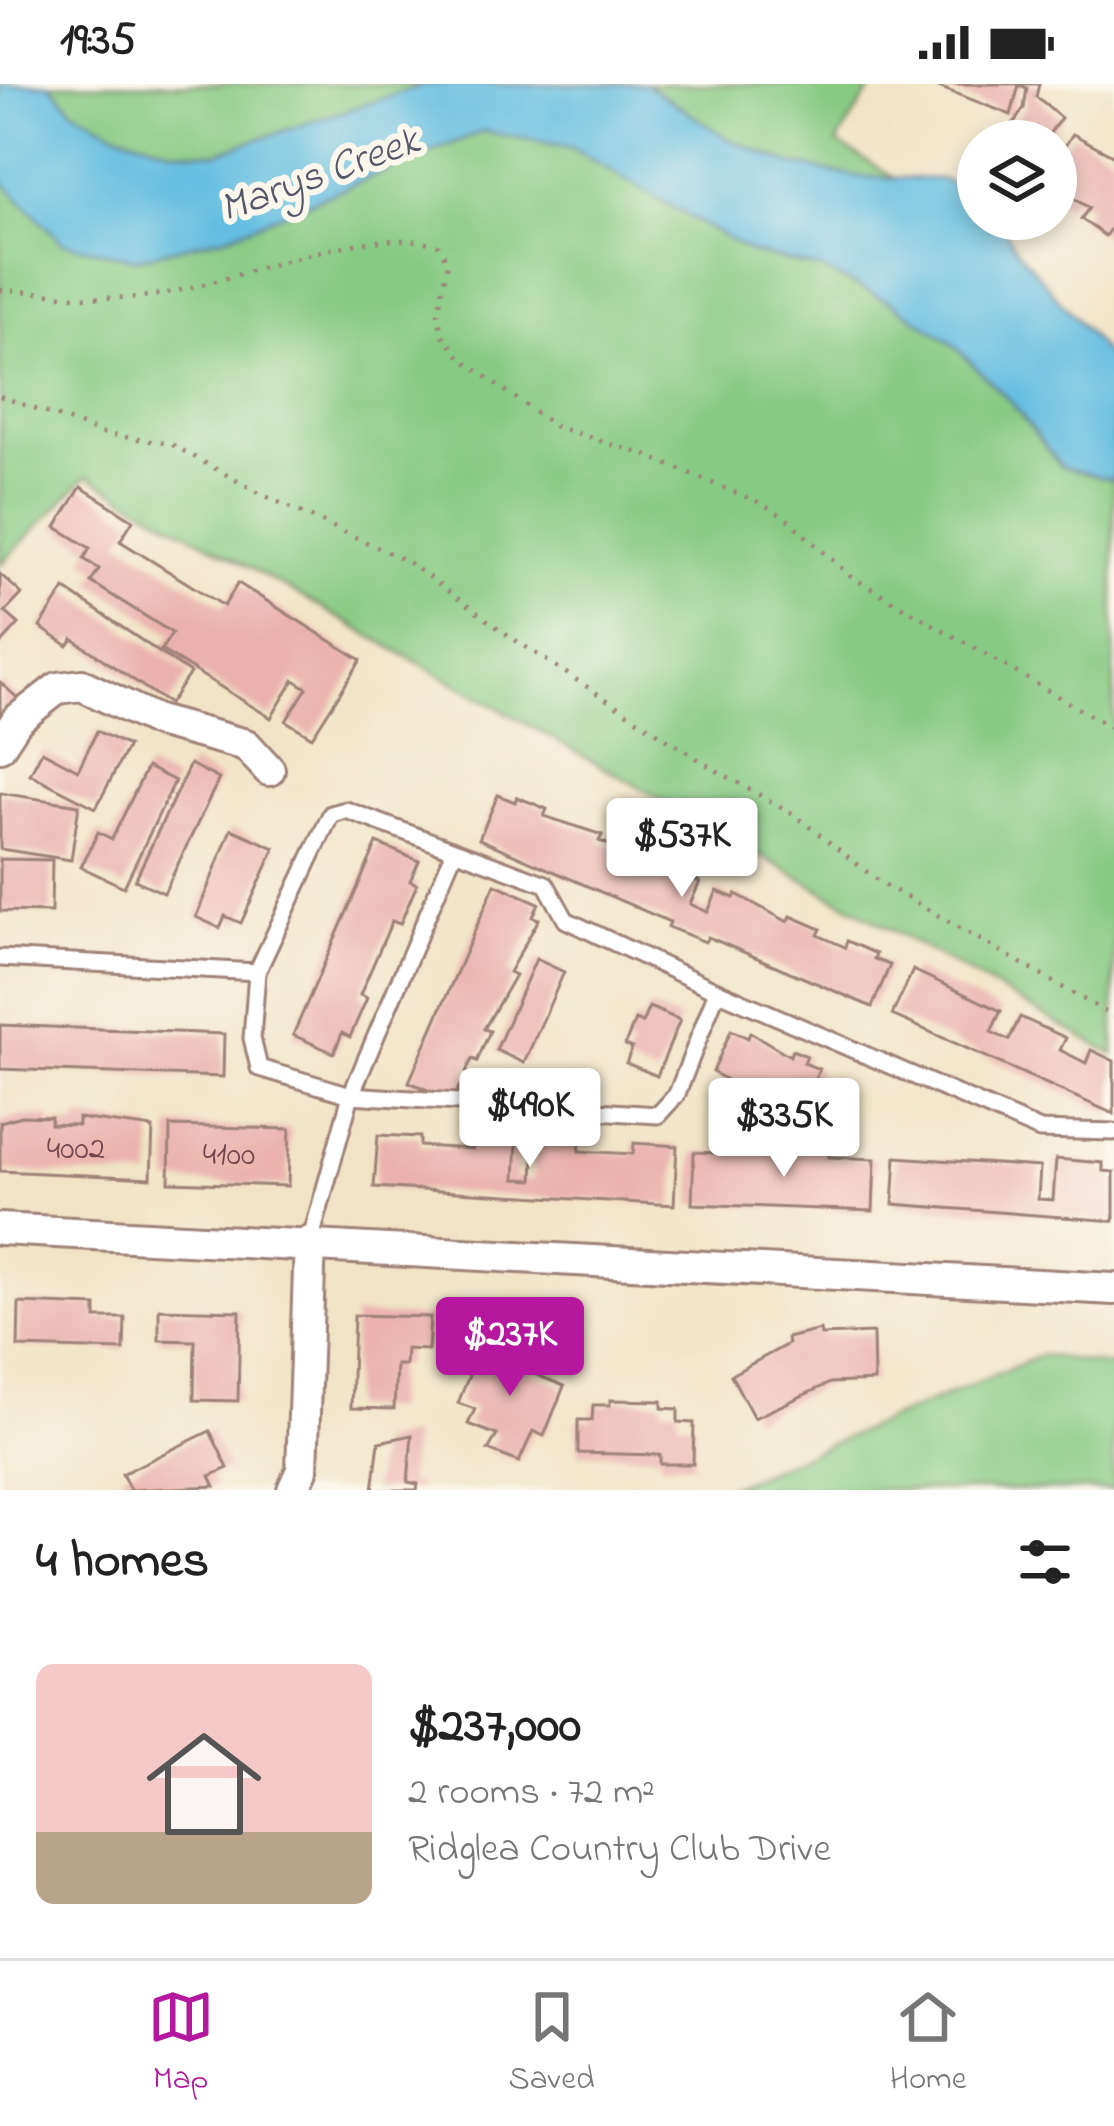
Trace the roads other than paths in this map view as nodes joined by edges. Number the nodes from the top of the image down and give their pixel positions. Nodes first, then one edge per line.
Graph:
1 (0, 746) edge
2 (269, 770) dead end
3 (454, 852) junction
4 (0, 958) edge
5 (257, 972) junction
6 (717, 991) junction
7 (351, 1095) junction
8 (1114, 1132) edge
9 (0, 1229) edge
10 (310, 1242) junction
11 (1114, 1289) edge
12 (293, 1490) edge

1 - 2 street
3 - 5 lane
3 - 6 lane
3 - 7 lane
4 - 5 lane
5 - 7 lane
6 - 7 lane
6 - 8 lane
7 - 10 lane
9 - 10 street
10 - 11 street
10 - 12 street

